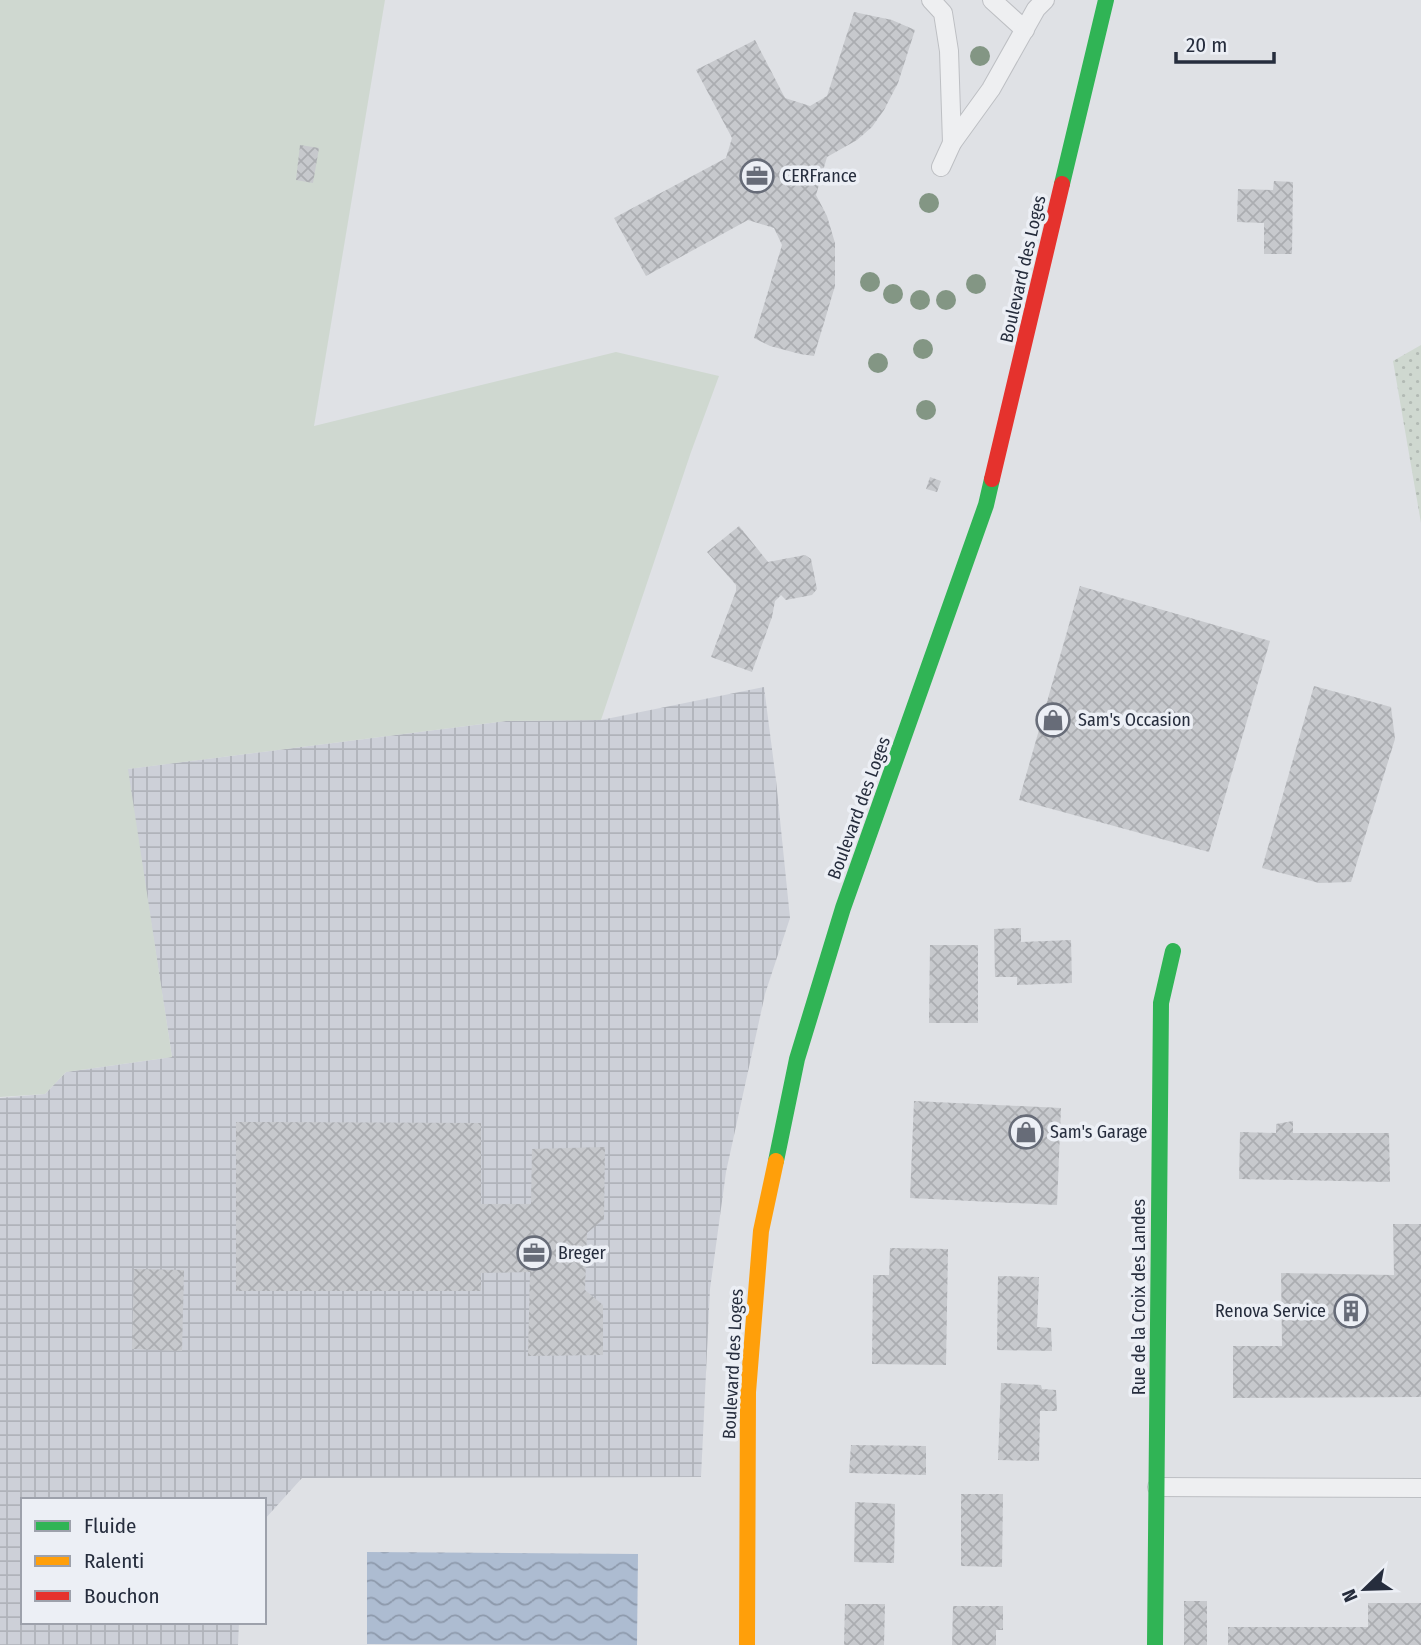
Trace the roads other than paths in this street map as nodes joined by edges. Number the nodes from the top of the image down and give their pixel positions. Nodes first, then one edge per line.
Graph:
1 (931, 0) edge
2 (992, 0) edge
3 (1045, 0) edge
4 (1106, 0) edge
5 (1024, 30) junction
6 (952, 144) junction
7 (941, 167) dead end
8 (1172, 951) dead end
9 (1157, 1488) junction
10 (1421, 1488) edge
11 (747, 1645) edge
12 (1155, 1645) edge

1 - 6 lane
2 - 5 lane
3 - 5 lane
4 - 11 main road, Boulevard des Loges
5 - 6 lane
6 - 7 lane
8 - 9 main road, Rue de la Croix des Landes
9 - 10 lane
9 - 12 main road, Rue de la Croix des Landes

